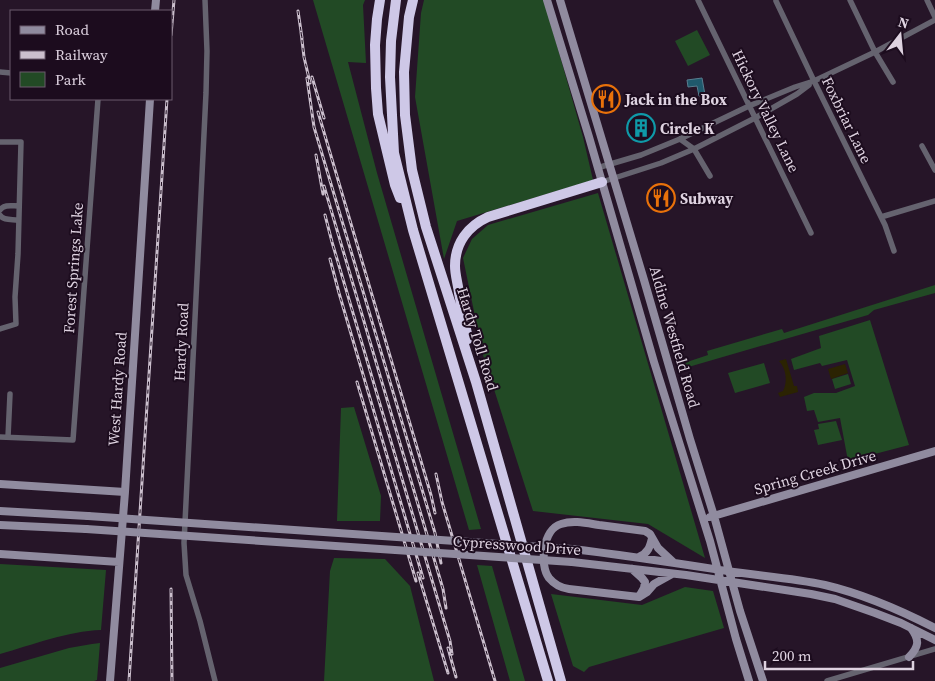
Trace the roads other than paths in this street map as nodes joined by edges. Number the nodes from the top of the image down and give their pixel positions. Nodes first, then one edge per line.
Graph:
1 (205, 0) edge
2 (380, 0) edge
3 (396, 0) edge
4 (413, 0) edge
5 (547, 0) edge
6 (560, 0) edge
7 (698, 0) edge
8 (850, 0) edge
9 (927, 0) edge
10 (776, 1) edge
11 (935, 19) edge
12 (572, 43) junction
13 (562, 46) junction
14 (875, 52) junction
15 (814, 81) junction
16 (893, 82) dead end
17 (98, 100) edge
18 (150, 100) edge
19 (749, 106) junction
20 (755, 118) junction
21 (680, 139) junction
22 (0, 142) edge
23 (922, 146) dead end
24 (694, 149) junction
25 (609, 164) junction
26 (597, 168) junction
27 (935, 170) edge
28 (710, 176) dead end
29 (613, 178) junction
30 (602, 182) junction
31 (935, 201) edge
32 (19, 206) junction
33 (0, 210) edge
34 (0, 215) edge
35 (881, 217) junction
36 (18, 220) junction
37 (413, 230) junction
38 (811, 233) dead end
39 (894, 251) dead end
40 (644, 280) junction
41 (632, 284) junction
42 (0, 329) edge
43 (667, 359) junction
44 (654, 362) junction
45 (476, 382) junction
46 (10, 394) dead end
47 (0, 437) edge
48 (8, 437) junction
49 (690, 438) junction
50 (678, 441) junction
51 (935, 451) edge
52 (0, 484) edge
53 (125, 492) junction
54 (0, 511) edge
55 (714, 516) junction
56 (703, 519) junction
57 (0, 525) edge
58 (652, 538) junction
59 (710, 541) junction
60 (0, 554) edge
61 (639, 557) junction
62 (119, 562) junction
63 (673, 562) junction
64 (696, 566) junction
65 (632, 569) junction
66 (717, 569) junction
67 (729, 571) junction
68 (672, 574) junction
69 (720, 581) junction
70 (733, 582) junction
71 (755, 586) junction
72 (846, 591) junction
73 (639, 597) junction
74 (843, 602) junction
75 (740, 611) junction
76 (910, 627) junction
77 (935, 628) edge
78 (935, 640) edge
79 (935, 649) edge
80 (908, 657) junction
81 (110, 681) edge
82 (215, 681) edge
83 (548, 681) edge
84 (561, 681) edge
85 (749, 681) edge
86 (763, 681) edge
87 (827, 681) edge

1 - 82 street, Hardy Road
2 - 37 highway
3 - 37 highway, Hardy Toll Road
4 - 45 highway, Hardy Toll Road
5 - 13 main road, Aldine Westfield Road
6 - 12 main road, Aldine Westfield Road
7 - 19 street, Hickory Valley Lane
8 - 14 street
9 - 11 street
10 - 15 street, Foxbriar Lane
11 - 14 street
12 - 13 main road
12 - 25 main road, Aldine Westfield Road
13 - 26 main road, Aldine Westfield Road
14 - 15 street
14 - 16 street
15 - 19 street
15 - 20 street
15 - 35 street, Foxbriar Lane
17 - 48 street, Forest Springs Lake
18 - 53 main road, West Hardy Road
19 - 20 street, Hickory Valley Lane
19 - 21 street
20 - 24 street
20 - 38 street, Hickory Valley Lane
21 - 24 street
21 - 25 street
22 - 32 street
23 - 27 street
24 - 28 street
24 - 29 street
25 - 26 street
25 - 29 main road, Aldine Westfield Road
26 - 30 main road, Aldine Westfield Road
29 - 30 street
29 - 40 main road, Aldine Westfield Road
30 - 41 main road, Aldine Westfield Road
30 - 45 highway
31 - 35 street
32 - 33 street
32 - 36 street
34 - 36 street
35 - 39 street, Foxbriar Lane
36 - 42 street
37 - 83 highway, Hardy Toll Road
40 - 41 main road
40 - 43 main road, Aldine Westfield Road
41 - 44 main road, Aldine Westfield Road
43 - 44 main road
43 - 49 main road, Aldine Westfield Road
44 - 50 main road, Aldine Westfield Road
45 - 84 highway, Hardy Toll Road
46 - 48 street
47 - 48 street
49 - 50 main road
49 - 55 main road, Aldine Westfield Road
50 - 56 main road, Aldine Westfield Road
51 - 55 main road, Spring Creek Drive
52 - 53 main road
53 - 62 main road, West Hardy Road
54 - 61 main road, Cypresswood Drive, bridge
55 - 56 main road, Spring Creek Drive
55 - 67 main road, Aldine Westfield Road
56 - 59 main road, Aldine Westfield Road
57 - 65 main road, Cypresswood Drive, bridge
58 - 61 main road
58 - 63 main road
58 - 73 main road
59 - 64 main road
59 - 66 main road, Aldine Westfield Road
60 - 62 main road
61 - 63 main road, Cypresswood Drive
62 - 81 main road, West Hardy Road
63 - 64 main road, Cypresswood Drive
64 - 66 main road, Cypresswood Drive
65 - 68 main road, Cypresswood Drive
65 - 73 main road
66 - 67 main road, Cypresswood Drive
66 - 69 main road, Aldine Westfield Road
67 - 70 main road, Aldine Westfield Road
67 - 72 main road, Cypresswood Drive
68 - 69 main road, Cypresswood Drive
68 - 73 main road
69 - 70 main road, Cypresswood Drive
69 - 85 main road, Aldine Westfield Road
70 - 71 main road, Cypresswood Drive
70 - 75 main road, Aldine Westfield Road
71 - 74 main road, Cypresswood Drive
71 - 75 main road
72 - 74 main road
72 - 77 main road, Cypresswood Drive
74 - 76 main road, Cypresswood Drive
75 - 86 main road, Aldine Westfield Road
76 - 78 main road, Cypresswood Drive
76 - 80 main road
79 - 80 street
80 - 87 street

